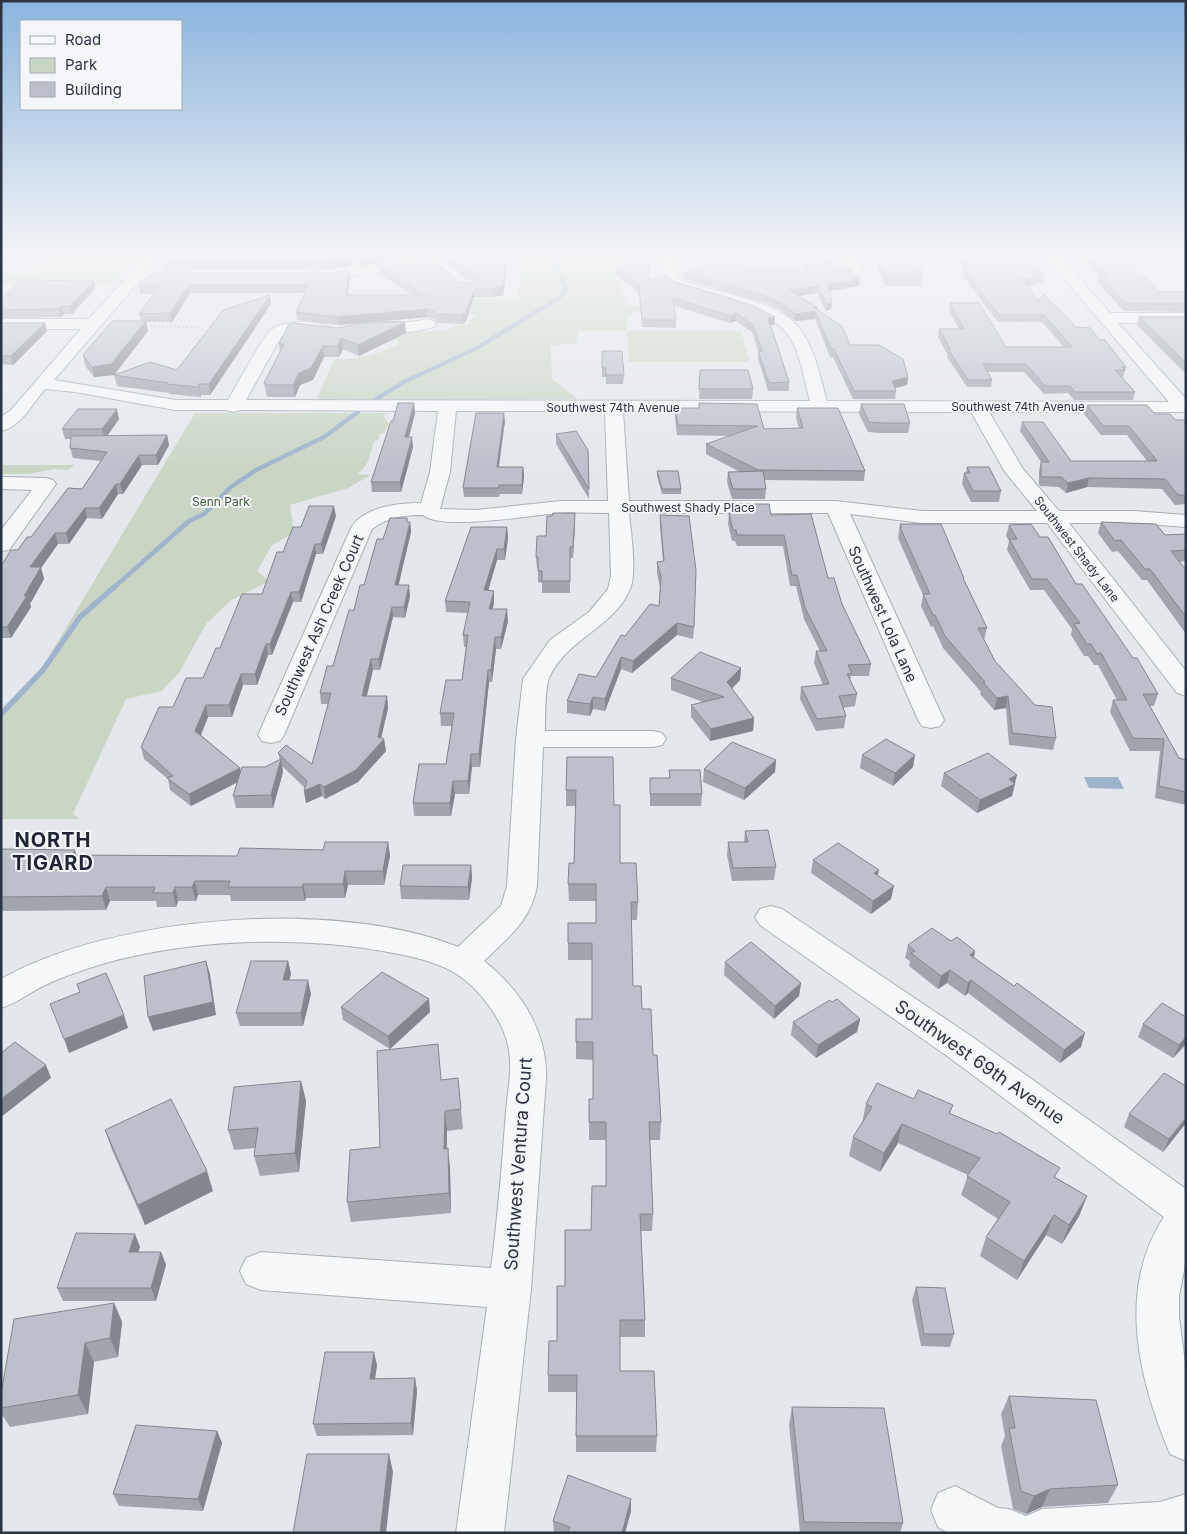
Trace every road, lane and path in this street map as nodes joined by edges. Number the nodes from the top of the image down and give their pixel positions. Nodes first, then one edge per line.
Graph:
1 (90, 328) edge
2 (198, 328) edge
3 (363, 328) edge
4 (393, 328) edge
5 (413, 328) edge
6 (790, 328) edge
7 (1115, 328) edge
8 (212, 334) edge
9 (42, 384) junction
10 (614, 406) junction
11 (820, 406) junction
12 (977, 406) junction
13 (233, 407) junction
14 (448, 407) junction
15 (1185, 407) edge
16 (1, 426) edge
17 (1, 483) edge
18 (618, 506) junction
19 (836, 507) junction
20 (430, 509) junction
21 (1053, 517) junction
22 (1186, 521) edge
23 (1, 546) edge
24 (1183, 681) edge
25 (931, 720) dead end
26 (271, 735) dead end
27 (653, 738) dead end
28 (530, 739) junction
29 (771, 917) dead end
30 (463, 962) junction
31 (1, 995) edge
32 (1186, 1211) edge
33 (1186, 1218) edge
34 (261, 1271) dead end
35 (510, 1290) junction
36 (1186, 1438) edge
37 (955, 1510) dead end
38 (1186, 1518) edge
39 (480, 1533) edge
40 (1008, 1533) edge
41 (1042, 1533) edge

1 - 9 street
2 - 8 path
3 - 13 street
4 - 5 street
6 - 11 street
7 - 15 street
9 - 13 street, Southwest 74th Avenue
9 - 16 street
10 - 11 street, Southwest 74th Avenue
10 - 14 street, Southwest 74th Avenue
10 - 18 street
11 - 12 street, Southwest 74th Avenue
12 - 15 street, Southwest 74th Avenue
12 - 21 street, Southwest Shady Lane
13 - 14 street, Southwest 74th Avenue
14 - 20 street
17 - 23 street
18 - 19 street, Southwest Shady Place
18 - 20 street, Southwest Shady Place
18 - 28 street
19 - 21 street, Southwest Shady Place
19 - 25 street, Southwest Lola Lane
20 - 26 street, Southwest Ash Creek Court
21 - 22 street, Southwest Shady Place
21 - 24 street, Southwest Shady Lane
27 - 28 street
28 - 30 street
29 - 32 street, Southwest 69th Avenue
30 - 31 street, Southwest Ventura Court
30 - 35 street, Southwest Ventura Court
33 - 36 street
34 - 35 street
35 - 39 street, Southwest Ventura Court
37 - 40 street
38 - 41 street

